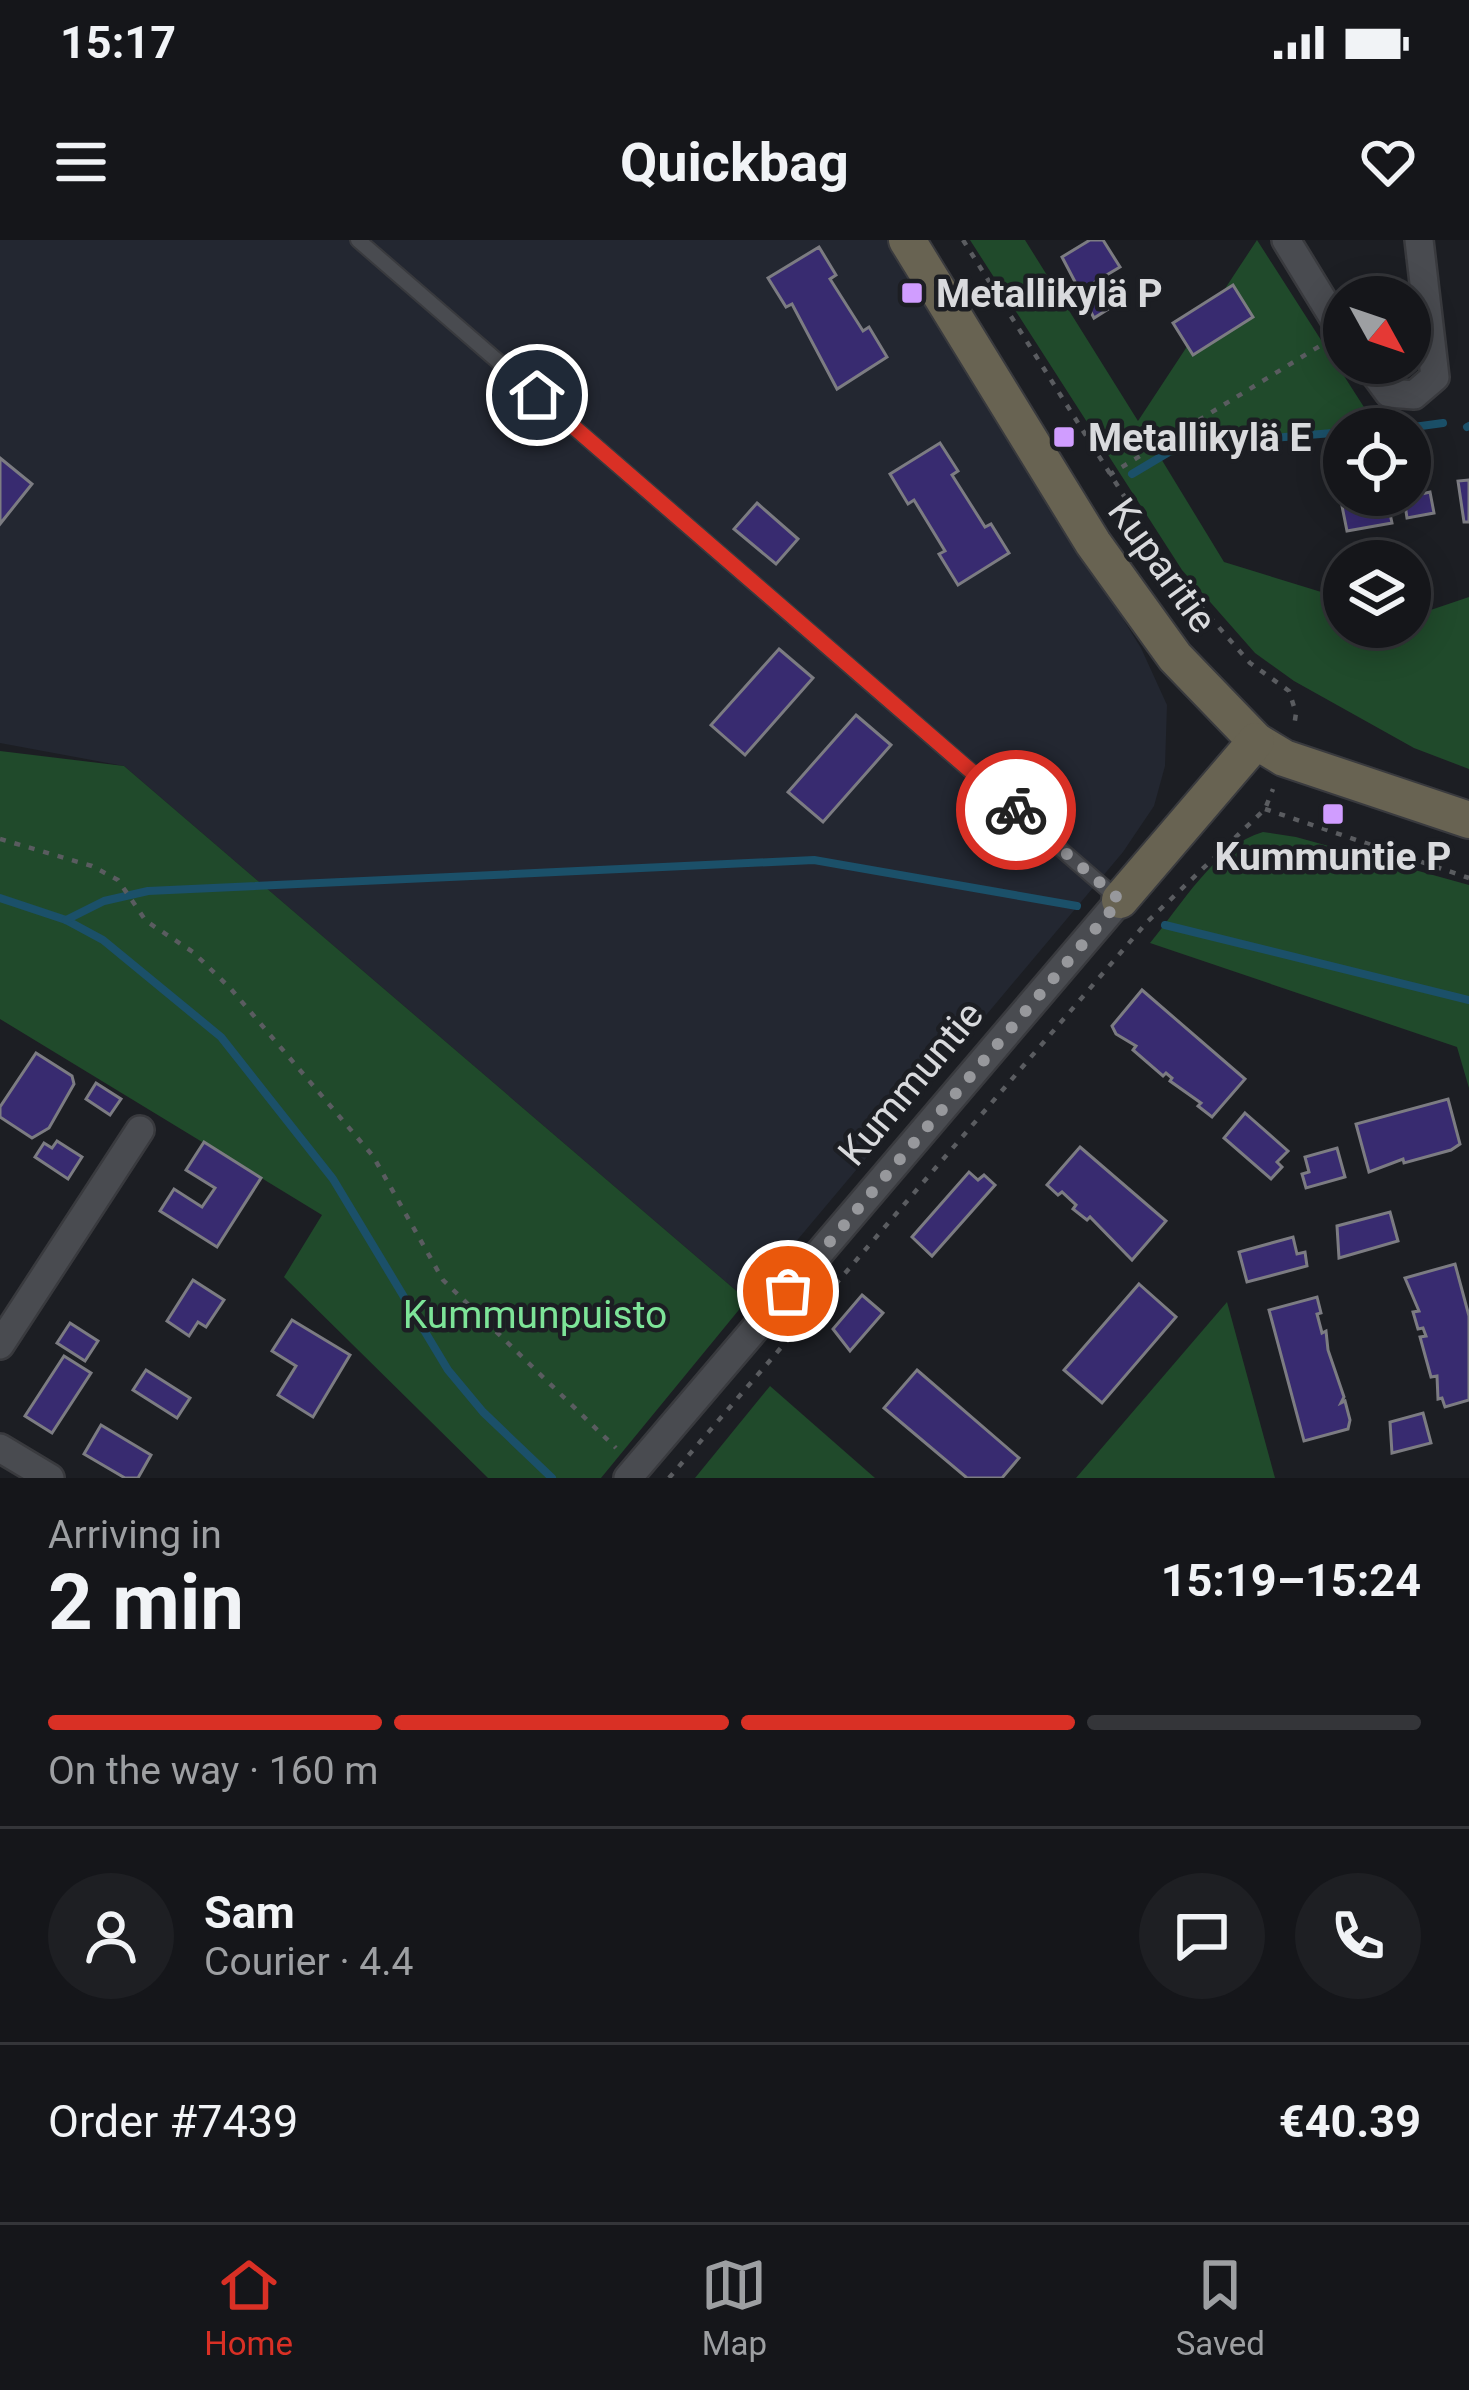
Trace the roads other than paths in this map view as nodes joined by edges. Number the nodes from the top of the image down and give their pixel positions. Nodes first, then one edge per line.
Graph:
1 (358, 240) edge
2 (907, 240) edge
3 (1286, 240) edge
4 (1419, 240) edge
5 (1419, 276) edge
6 (1323, 298) edge
7 (1382, 384) edge
8 (1427, 384) edge
9 (1269, 750) junction
10 (1469, 820) edge
11 (1120, 900) junction
12 (140, 1130) dead end
13 (0, 1345) edge
14 (0, 1448) edge
15 (631, 1475) edge
16 (50, 1478) edge

1 - 11 lane
2 - 9 street, Kuparitie
3 - 6 street
4 - 5 street
7 - 8 street
9 - 10 street
9 - 11 street, Kummuntie
11 - 15 street, Kummuntie
12 - 13 street
14 - 16 street

